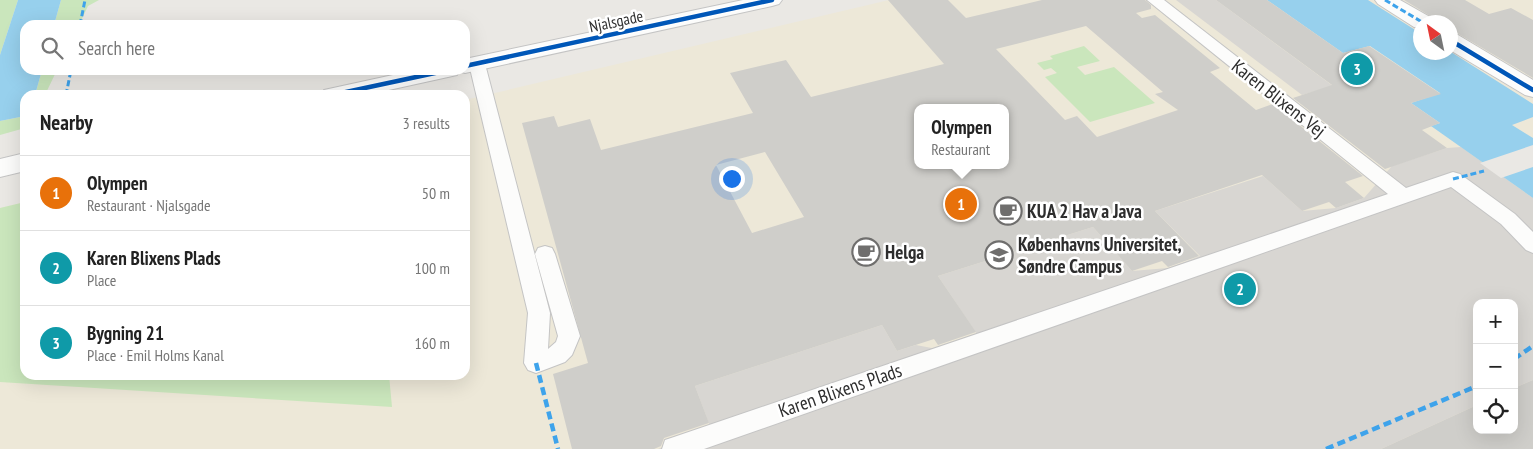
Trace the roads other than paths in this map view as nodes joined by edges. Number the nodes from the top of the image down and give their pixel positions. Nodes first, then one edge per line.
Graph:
1 (772, 0) edge
2 (1155, 0) edge
3 (1385, 0) edge
4 (1413, 17) edge
5 (1458, 45) edge
6 (471, 65) edge
7 (426, 75) edge
8 (355, 90) edge
9 (1533, 90) edge
10 (20, 163) edge
11 (0, 168) edge
12 (1403, 196) junction
13 (1533, 245) edge
14 (545, 254) dead end
15 (674, 448) dead end

1 - 6 street, Njalsgade
2 - 12 lane, Karen Blixens Vej
3 - 4 street
5 - 9 street
6 - 14 lane
7 - 8 street
10 - 11 street
12 - 13 lane, Karen Blixens Plads
12 - 15 lane, Karen Blixens Plads

